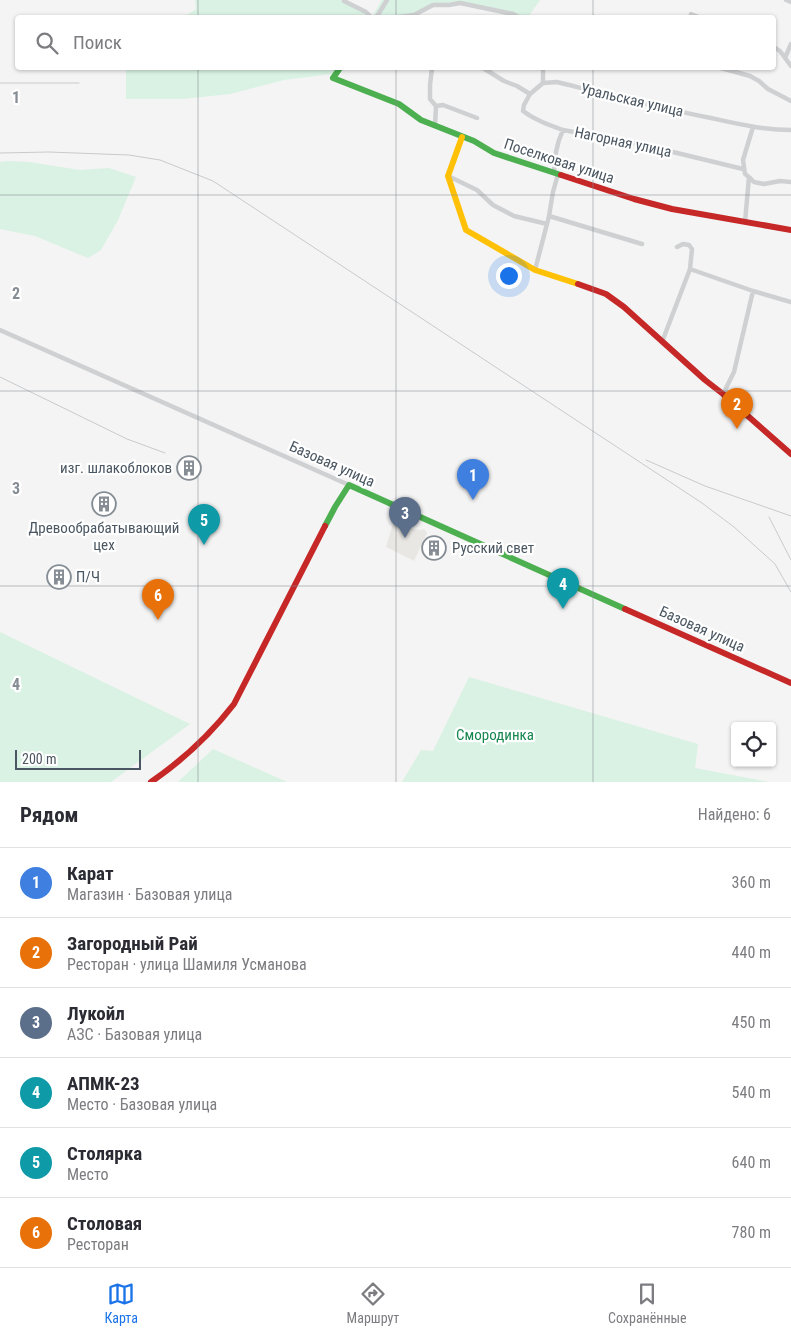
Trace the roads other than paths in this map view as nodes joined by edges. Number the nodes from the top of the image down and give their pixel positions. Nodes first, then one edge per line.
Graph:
1 (387, 0) edge
2 (786, 0) edge
3 (344, 1) dead end
4 (791, 2) edge
5 (370, 15) edge
6 (376, 15) edge
7 (414, 15) edge
8 (515, 15) edge
9 (791, 44) edge
10 (776, 48) edge
11 (785, 58) junction
12 (791, 66) edge
13 (339, 70) edge
14 (432, 70) edge
15 (486, 70) edge
16 (543, 70) edge
17 (728, 70) edge
18 (543, 83) junction
19 (530, 94) junction
20 (791, 101) edge
21 (436, 106) junction
22 (477, 118) dead end
23 (435, 126) junction
24 (753, 127) junction
25 (563, 130) junction
26 (791, 130) edge
27 (462, 138) junction
28 (743, 169) junction
29 (556, 174) junction
30 (448, 176) junction
31 (749, 177) junction
32 (791, 182) edge
33 (549, 216) junction
34 (745, 222) junction
35 (547, 224) junction
36 (791, 230) edge
37 (642, 244) dead end
38 (677, 247) dead end
39 (690, 269) junction
40 (535, 270) junction
41 (753, 291) junction
42 (791, 302) edge
43 (0, 330) edge
44 (662, 342) junction
45 (723, 394) junction
46 (791, 454) edge
47 (349, 485) junction
48 (791, 683) edge
49 (151, 782) edge

1 - 6 street
2 - 4 street
3 - 5 street
7 - 8 street
9 - 11 street
10 - 11 street
11 - 12 street
13 - 23 street, Поселковая улица
14 - 21 street
15 - 19 street
16 - 18 street
17 - 20 street
18 - 19 street
18 - 24 street, Уральская улица
19 - 25 street, Нагорная улица
21 - 22 street
21 - 23 street
23 - 27 street, Поселковая улица
24 - 26 street, Уральская улица
24 - 28 street
25 - 28 street, Нагорная улица
25 - 29 street
27 - 29 street, Поселковая улица
27 - 30 street
28 - 31 street
29 - 33 street
29 - 34 street, Поселковая улица
30 - 35 street
30 - 40 street
31 - 32 street
31 - 34 street
33 - 35 street
33 - 37 street
34 - 36 street, Поселковая улица
35 - 40 street
38 - 39 street
39 - 41 street
39 - 44 street
40 - 44 street
41 - 42 street
41 - 45 street
43 - 47 street, Базовая улица
44 - 45 street
45 - 46 street
47 - 48 street, Базовая улица
47 - 49 street

